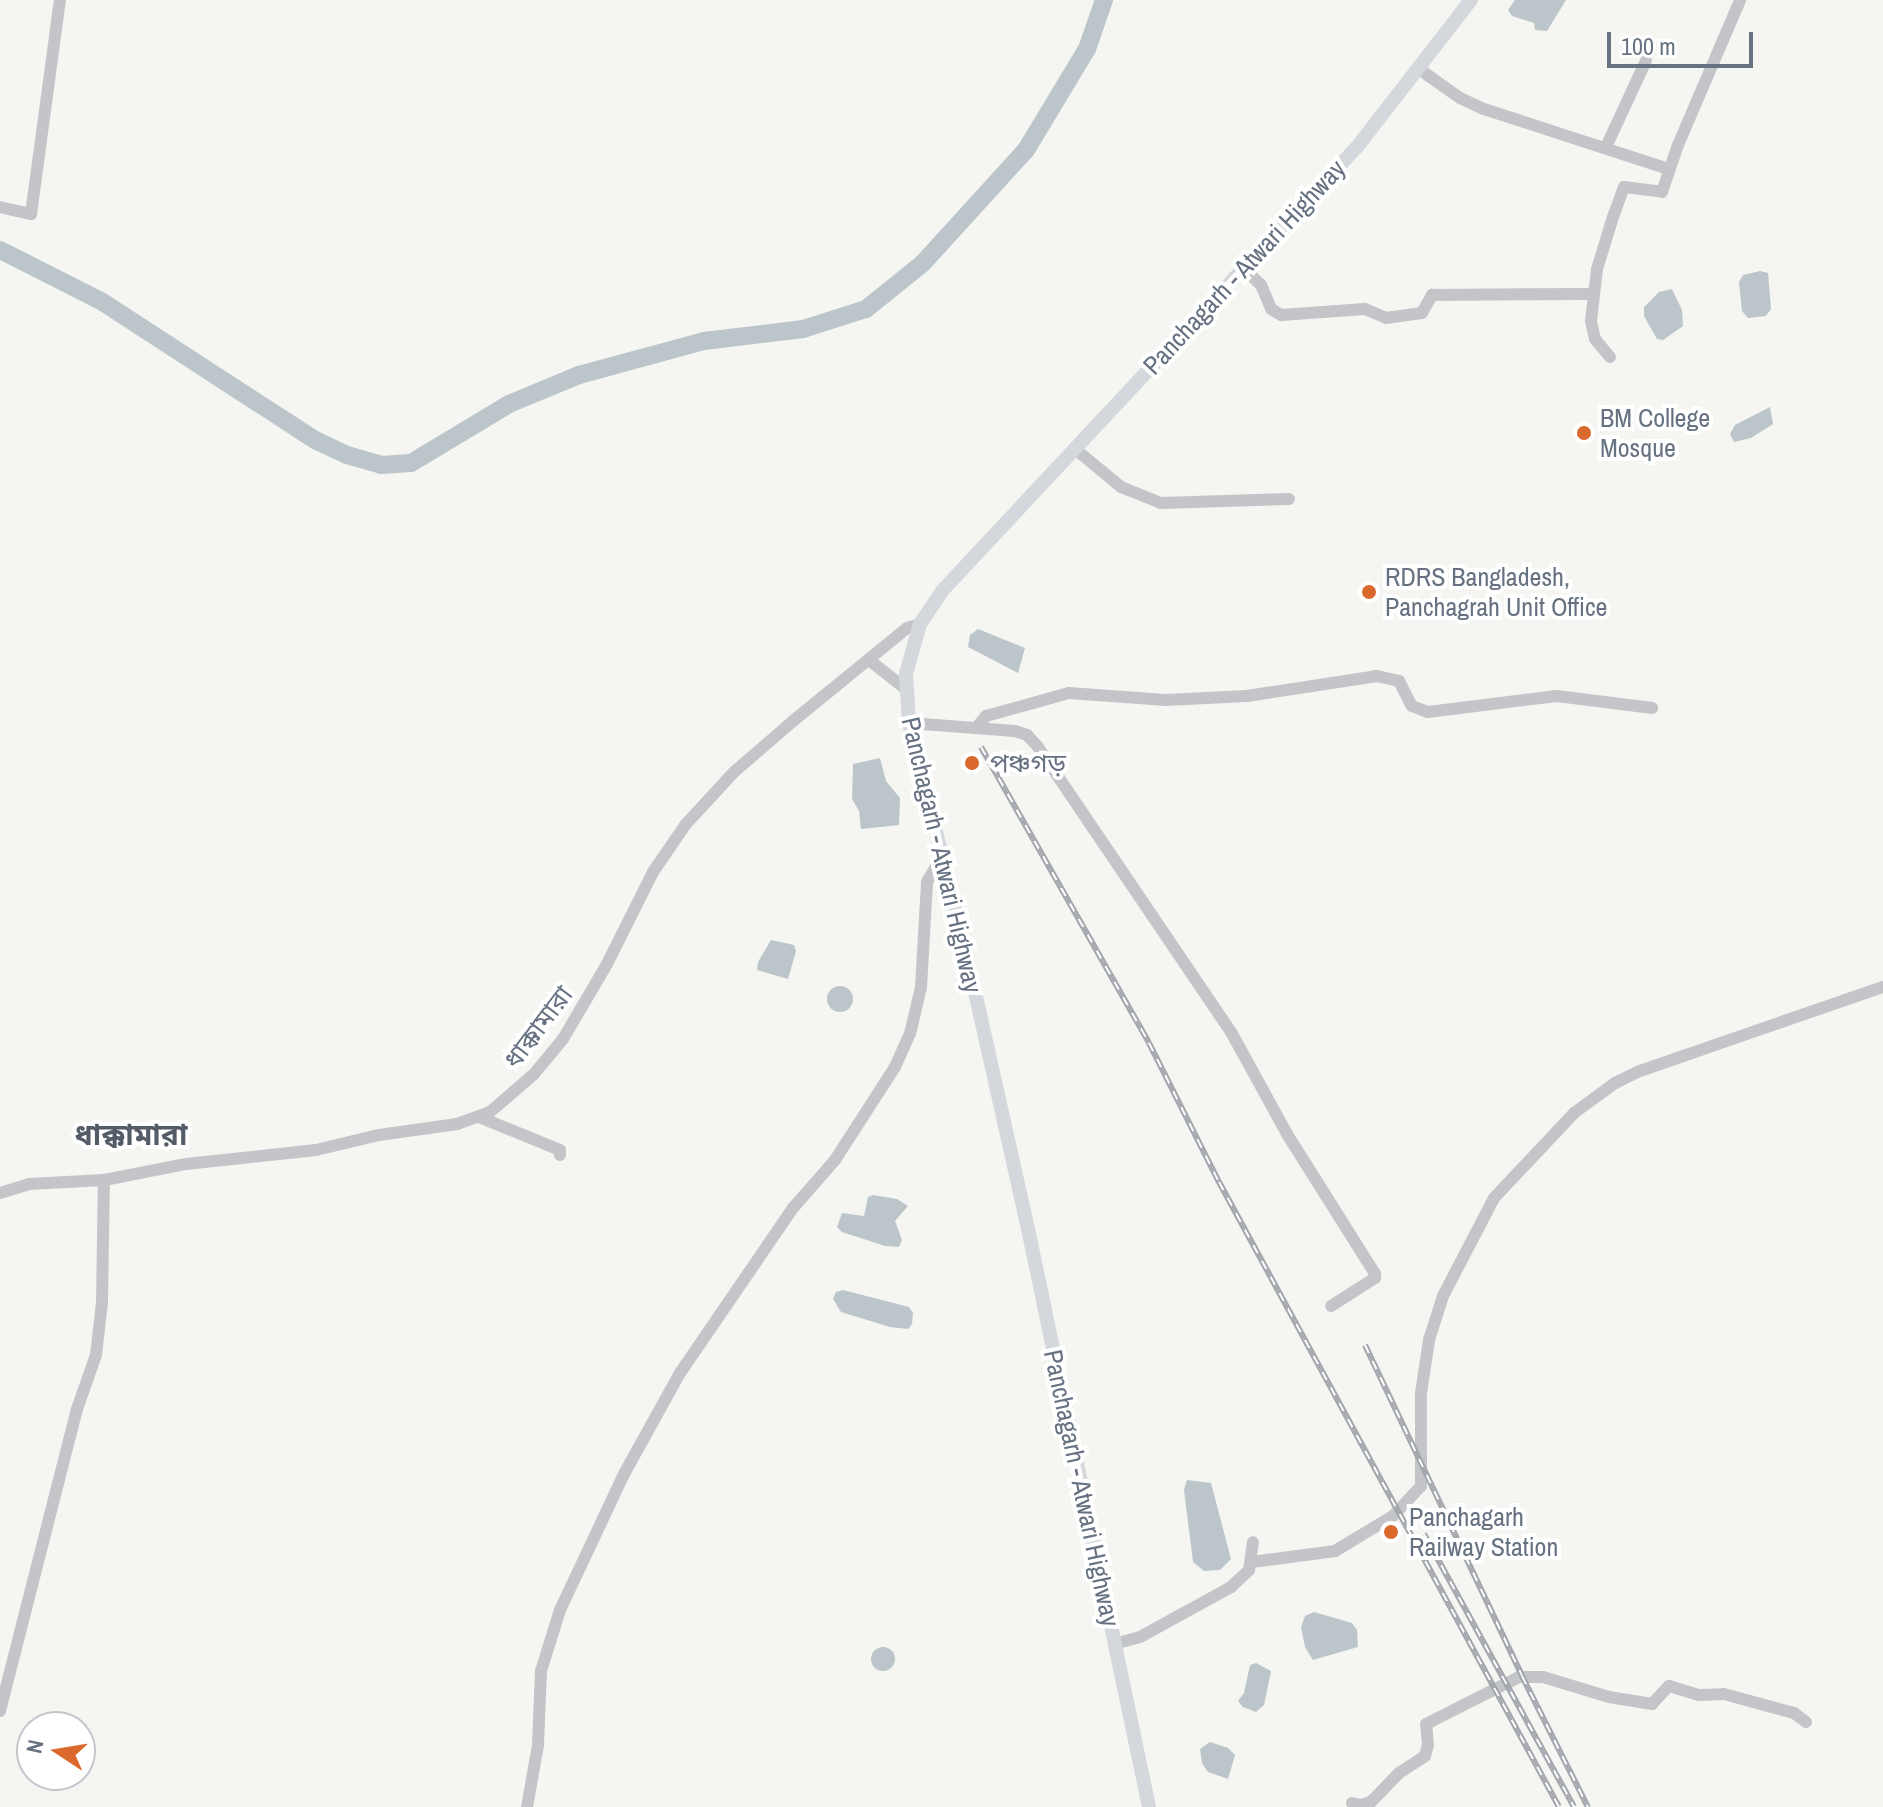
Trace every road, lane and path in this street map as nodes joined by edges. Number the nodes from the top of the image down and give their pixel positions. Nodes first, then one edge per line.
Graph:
1 (60, 0) edge
2 (1471, 0) edge
3 (1740, 0) edge
4 (1646, 61) dead end
5 (1419, 69) junction
6 (1606, 147) junction
7 (1669, 169) junction
8 (0, 207) edge
9 (1243, 268) junction
10 (1593, 294) junction
11 (1610, 357) dead end
12 (1074, 448) junction
13 (1289, 499) dead end
14 (920, 624) junction
15 (869, 660) junction
16 (906, 689) junction
17 (1652, 708) dead end
18 (909, 723) junction
19 (976, 728) junction
20 (942, 856) junction
21 (1883, 987) edge
22 (479, 1117) junction
23 (560, 1155) dead end
24 (104, 1180) junction
25 (0, 1193) edge
26 (1331, 1306) dead end
27 (1253, 1542) dead end
28 (1252, 1562) junction
29 (1114, 1644) junction
30 (0, 1711) edge
31 (1806, 1722) dead end
32 (1352, 1803) dead end
33 (527, 1807) edge
34 (1149, 1807) edge

1 - 8 street
2 - 5 main road, Panchagarh - Atwari Highway
3 - 7 street
4 - 6 street
5 - 6 street
5 - 9 main road, Panchagarh - Atwari Highway
6 - 7 street
7 - 10 street
9 - 10 street
9 - 12 main road, Panchagarh - Atwari Highway
10 - 11 street
12 - 13 street
12 - 14 main road, Panchagarh - Atwari Highway
14 - 15 street, ধাক্কামারা
14 - 16 main road, Panchagarh - Atwari Highway
15 - 16 street
15 - 22 street, ধাক্কামারা
16 - 18 main road, Panchagarh - Atwari Highway
17 - 19 street
18 - 19 street
18 - 20 main road, Panchagarh - Atwari Highway
19 - 26 street
20 - 29 main road, Panchagarh - Atwari Highway
20 - 33 street
21 - 28 street
22 - 23 street
22 - 24 street, ধাক্কামারা
24 - 25 street, ধাক্কামারা
24 - 30 street
27 - 28 street
28 - 29 street
29 - 34 main road, Panchagarh - Atwari Highway
31 - 32 street

